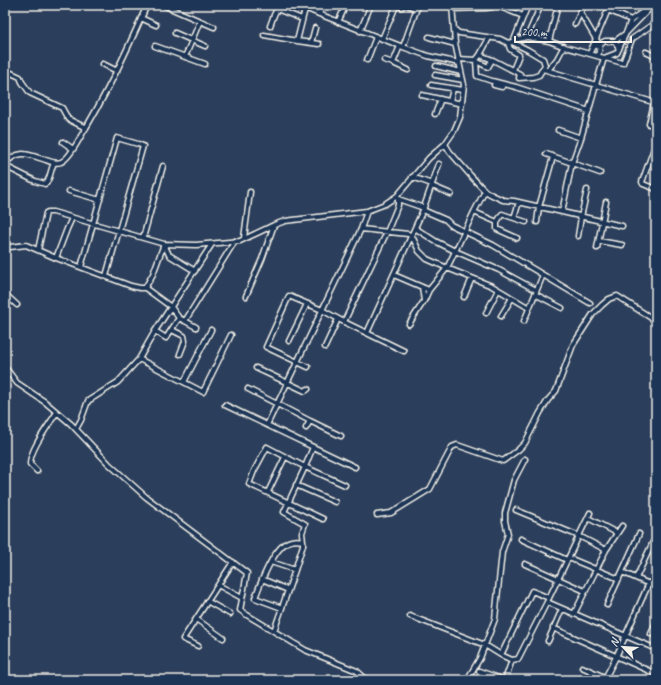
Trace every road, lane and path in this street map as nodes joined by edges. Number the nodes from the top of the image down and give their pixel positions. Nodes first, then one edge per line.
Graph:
1 (147, 5) edge
2 (163, 5) edge
3 (322, 5) edge
4 (346, 5) edge
5 (371, 5) edge
6 (403, 5) edge
7 (407, 5) edge
8 (494, 5) edge
9 (528, 5) edge
10 (541, 5) edge
11 (558, 5) edge
12 (584, 5) edge
13 (610, 5) edge
14 (649, 5) edge
15 (653, 5) edge
16 (306, 6) edge
17 (418, 7) edge
18 (452, 7) edge
19 (504, 7) edge
20 (645, 9) edge
21 (608, 10) junction
22 (580, 12) junction
23 (319, 14) junction
24 (523, 16) junction
25 (141, 18) junction
26 (302, 19) junction
27 (631, 20) junction
28 (200, 21) junction
29 (338, 22) junction
30 (656, 22) edge
31 (575, 24) dead end
32 (156, 25) dead end
33 (270, 26) dead end
34 (214, 27) dead end
35 (315, 28) dead end
36 (455, 30) junction
37 (360, 31) junction
38 (175, 33) dead end
39 (626, 33) junction
40 (264, 35) dead end
41 (376, 37) junction
42 (429, 37) dead end
43 (528, 37) junction
44 (489, 38) junction
45 (596, 38) junction
46 (382, 39) junction
47 (192, 41) junction
48 (297, 41) junction
49 (550, 41) junction
50 (615, 41) junction
51 (311, 42) junction
52 (511, 42) junction
53 (319, 44) dead end
54 (455, 44) junction
55 (600, 44) junction
56 (154, 46) dead end
57 (205, 46) dead end
58 (564, 46) junction
59 (402, 47) junction
60 (592, 48) junction
61 (619, 49) junction
62 (646, 52) dead end
63 (590, 54) junction
64 (480, 55) junction
65 (598, 56) junction
66 (185, 57) junction
67 (656, 57) edge
68 (604, 58) junction
69 (367, 60) dead end
70 (384, 60) dead end
71 (476, 60) junction
72 (492, 60) junction
73 (459, 61) junction
74 (393, 63) junction
75 (103, 64) dead end
76 (205, 64) dead end
77 (436, 66) dead end
78 (543, 69) junction
79 (408, 70) dead end
80 (513, 70) junction
81 (548, 70) junction
82 (117, 71) junction
83 (9, 72) dead end
84 (461, 72) junction
85 (435, 75) dead end
86 (519, 78) junction
87 (463, 80) junction
88 (504, 84) junction
89 (431, 85) dead end
90 (494, 85) dead end
91 (596, 85) junction
92 (516, 87) junction
93 (453, 88) junction
94 (464, 90) junction
95 (422, 95) dead end
96 (441, 99) junction
97 (450, 101) junction
98 (655, 102) edge
99 (462, 104) junction
100 (589, 111) junction
101 (436, 114) dead end
102 (656, 127) edge
103 (86, 128) junction
104 (558, 130) dead end
105 (581, 138) junction
106 (63, 142) dead end
107 (656, 143) edge
108 (445, 144) junction
109 (73, 149) junction
110 (546, 154) dead end
111 (553, 157) junction
112 (54, 163) junction
113 (572, 163) junction
114 (439, 164) dead end
115 (5, 165) edge
116 (163, 166) dead end
117 (600, 173) dead end
118 (412, 177) junction
119 (432, 185) junction
120 (656, 189) edge
121 (587, 190) dead end
122 (69, 191) dead end
123 (485, 191) junction
124 (250, 192) dead end
125 (452, 194) dead end
126 (397, 198) junction
127 (100, 200) junction
128 (519, 202) junction
129 (606, 202) dead end
130 (539, 207) junction
131 (423, 209) junction
132 (367, 211) junction
133 (474, 212) junction
134 (562, 212) junction
135 (581, 217) junction
136 (72, 218) junction
137 (514, 218) junction
138 (497, 222) junction
139 (526, 222) dead end
140 (537, 222) dead end
141 (602, 222) junction
142 (94, 224) junction
143 (274, 225) junction
144 (622, 226) dead end
145 (415, 228) junction
146 (361, 229) junction
147 (119, 231) junction
148 (387, 232) junction
149 (464, 232) junction
150 (412, 236) junction
151 (578, 236) dead end
152 (143, 238) junction
153 (244, 238) junction
154 (517, 238) dead end
155 (235, 241) junction
156 (598, 241) junction
157 (164, 244) junction
158 (212, 244) junction
159 (622, 246) dead end
160 (597, 248) dead end
161 (5, 249) edge
162 (38, 250) junction
163 (455, 251) junction
164 (56, 258) junction
165 (80, 267) junction
166 (447, 268) junction
167 (194, 270) junction
168 (394, 275) junction
169 (543, 275) junction
170 (106, 276) junction
171 (472, 278) junction
172 (422, 287) junction
173 (145, 288) junction
174 (429, 290) junction
175 (498, 290) junction
176 (536, 292) junction
177 (5, 294) edge
178 (246, 296) dead end
179 (464, 297) dead end
180 (512, 298) junction
181 (424, 301) junction
182 (590, 302) dead end
183 (307, 304) junction
184 (17, 305) dead end
185 (170, 307) junction
186 (529, 308) junction
187 (562, 308) dead end
188 (322, 310) junction
189 (486, 313) dead end
190 (501, 316) dead end
191 (179, 318) junction
192 (338, 319) junction
193 (185, 321) junction
194 (524, 321) dead end
195 (656, 321) edge
196 (344, 322) junction
197 (409, 324) dead end
198 (196, 327) dead end
199 (172, 330) junction
200 (211, 330) dead end
201 (155, 332) junction
202 (367, 333) junction
203 (231, 335) dead end
204 (289, 341) dead end
205 (324, 347) dead end
206 (404, 351) dead end
207 (180, 354) dead end
208 (140, 359) junction
209 (297, 362) junction
210 (5, 367) edge
211 (308, 367) dead end
212 (256, 368) dead end
213 (184, 382) junction
214 (288, 382) junction
215 (248, 389) dead end
216 (308, 390) dead end
217 (278, 404) junction
218 (225, 405) dead end
219 (57, 412) junction
220 (310, 421) junction
221 (267, 425) junction
222 (306, 428) dead end
223 (76, 429) junction
224 (341, 436) dead end
225 (312, 447) junction
226 (285, 457) junction
227 (524, 459) dead end
228 (305, 467) junction
229 (355, 468) dead end
230 (37, 471) dead end
231 (296, 485) junction
232 (345, 485) dead end
233 (268, 492) junction
234 (289, 502) junction
235 (335, 502) dead end
236 (516, 510) dead end
237 (590, 513) dead end
238 (377, 515) dead end
239 (323, 518) dead end
240 (588, 518) junction
241 (622, 526) dead end
242 (617, 533) junction
243 (639, 534) dead end
244 (579, 536) junction
245 (521, 539) dead end
246 (303, 540) junction
247 (653, 542) dead end
248 (606, 550) junction
249 (568, 559) junction
250 (233, 562) junction
251 (272, 562) junction
252 (526, 564) dead end
253 (295, 570) junction
254 (596, 570) junction
255 (622, 572) junction
256 (636, 578) junction
257 (262, 579) junction
258 (558, 579) junction
259 (619, 579) junction
260 (649, 583) junction
261 (218, 584) junction
262 (656, 587) edge
263 (288, 590) junction
264 (585, 592) junction
265 (242, 598) junction
266 (548, 600) junction
267 (207, 601) junction
268 (607, 605) dead end
269 (282, 608) junction
270 (562, 608) junction
271 (230, 614) dead end
272 (574, 614) junction
273 (410, 616) dead end
274 (196, 619) junction
275 (656, 622) edge
276 (554, 628) junction
277 (274, 631) junction
278 (652, 634) dead end
279 (626, 636) junction
280 (223, 638) dead end
281 (548, 641) dead end
282 (485, 645) junction
283 (198, 646) dead end
284 (656, 649) edge
285 (500, 654) junction
286 (616, 657) junction
287 (512, 660) junction
288 (582, 667) dead end
289 (479, 671) dead end
290 (656, 674) edge
291 (604, 679) edge
292 (367, 680) edge
293 (467, 680) edge
294 (504, 680) edge
295 (611, 680) edge

1 - 25 street
2 - 28 street
3 - 23 street
4 - 29 street
5 - 37 street
6 - 46 street
7 - 17 street
8 - 18 street
8 - 19 street
9 - 24 street
10 - 43 street
11 - 49 street
12 - 22 street
13 - 21 street
14 - 20 street
15 - 20 street
16 - 23 street
16 - 26 street
17 - 59 street
18 - 36 street
19 - 24 street
20 - 27 street
20 - 39 street
21 - 27 street
21 - 45 street
22 - 31 street
22 - 45 street
23 - 29 street
24 - 52 street
25 - 32 street
25 - 82 street
26 - 33 street
26 - 48 street
27 - 39 street
28 - 34 street
28 - 47 street
29 - 37 street
30 - 68 street
35 - 51 street
36 - 44 street
36 - 54 street
37 - 41 street
38 - 47 street
39 - 50 street
39 - 61 street
40 - 48 street
41 - 46 street
41 - 69 street
42 - 54 street
43 - 49 street
43 - 52 street
44 - 52 street
44 - 64 street
45 - 55 street
45 - 60 street
46 - 59 street
47 - 57 street
47 - 66 street
48 - 51 street
49 - 58 street
50 - 55 street
50 - 61 street
51 - 53 street
52 - 78 street
52 - 80 street
54 - 73 street
55 - 60 street
55 - 65 street
56 - 66 street
58 - 63 street
58 - 81 street
59 - 73 street
59 - 74 street
60 - 63 street
61 - 68 street
62 - 67 street
63 - 65 street
64 - 71 street
64 - 72 street
65 - 68 street
66 - 76 street
68 - 91 street
70 - 74 street
71 - 72 street
71 - 73 street
71 - 88 street
72 - 80 street
73 - 84 street
74 - 79 street
75 - 82 street
77 - 84 street
78 - 81 street
78 - 86 street
80 - 86 street
81 - 91 street
82 - 103 street
83 - 103 street
84 - 87 street
85 - 87 street
86 - 92 street
87 - 94 street
88 - 90 street
88 - 92 street
89 - 93 street
91 - 98 street
91 - 100 street
92 - 100 street
93 - 94 street
93 - 97 street
94 - 99 street
95 - 96 street
96 - 97 street
96 - 101 street
97 - 99 street
98 - 102 street
99 - 108 street
100 - 105 street
103 - 109 street
104 - 105 street
105 - 113 street
106 - 109 street
107 - 120 street
108 - 118 street
108 - 123 street
109 - 112 street
110 - 111 street
111 - 113 street
111 - 130 street
112 - 115 street
112 - 115 street
113 - 117 street
113 - 134 street
114 - 119 street
116 - 152 street
118 - 119 street
118 - 126 street
119 - 125 street
119 - 131 street
121 - 135 street
122 - 127 street
123 - 128 street
123 - 133 street
124 - 153 street
126 - 131 street
126 - 132 street
126 - 148 street
127 - 142 street
127 - 147 street
128 - 130 street
128 - 137 street
129 - 141 street
130 - 134 street
130 - 140 street
131 - 145 street
131 - 149 street
132 - 143 street
132 - 146 street
133 - 138 street
133 - 149 street
134 - 135 street
135 - 141 street
135 - 151 street
136 - 142 street
136 - 162 street
136 - 164 street
137 - 138 street
137 - 139 street
138 - 154 street
141 - 144 street
141 - 156 street
142 - 147 street
142 - 165 street
143 - 153 street
143 - 178 street
145 - 150 street
145 - 163 street
146 - 148 street
146 - 188 street
147 - 152 street
147 - 170 street
148 - 150 street
148 - 196 street
149 - 163 street
149 - 169 street
150 - 166 street
150 - 168 street
152 - 157 street
153 - 155 street
155 - 158 street
155 - 193 street
156 - 159 street
156 - 160 street
157 - 158 street
157 - 167 street
157 - 173 street
158 - 167 street
161 - 162 street
162 - 164 street
163 - 166 street
163 - 176 street
164 - 165 street
165 - 170 street
166 - 171 street
166 - 174 street
167 - 185 street
168 - 172 street
168 - 202 street
169 - 176 street
169 - 182 street
170 - 173 street
171 - 175 street
171 - 179 street
172 - 174 street
172 - 181 street
173 - 185 street
174 - 181 street
175 - 180 street
175 - 189 street
176 - 186 street
176 - 187 street
177 - 184 street
180 - 186 street
180 - 190 street
181 - 197 street
183 - 188 street
183 - 204 street
183 - 209 street
185 - 191 street
185 - 201 street
186 - 194 street
188 - 192 street
188 - 209 street
191 - 193 street
191 - 199 street
192 - 196 street
192 - 205 street
193 - 198 street
195 - 238 street
196 - 202 street
199 - 201 street
199 - 207 street
200 - 213 street
201 - 208 street
202 - 206 street
203 - 213 street
208 - 213 street
208 - 223 street
209 - 211 street
209 - 214 street
210 - 219 street
212 - 214 street
214 - 216 street
214 - 217 street
215 - 217 street
217 - 220 street
217 - 221 street
218 - 221 street
219 - 223 street
219 - 230 street
220 - 222 street
220 - 224 street
221 - 225 street
223 - 250 street
225 - 228 street
225 - 229 street
226 - 228 street
226 - 233 street
226 - 233 street
227 - 282 street
228 - 231 street
228 - 232 street
231 - 234 street
231 - 235 street
233 - 234 street
234 - 239 street
234 - 246 street
236 - 244 street
237 - 240 street
240 - 242 street
240 - 244 street
241 - 242 street
242 - 248 street
243 - 255 street
244 - 248 street
244 - 249 street
245 - 249 street
246 - 251 street
246 - 253 street
247 - 256 street
248 - 254 street
249 - 254 street
249 - 258 street
250 - 261 street
250 - 265 street
251 - 253 street
251 - 257 street
252 - 258 street
253 - 263 street
254 - 259 street
254 - 264 street
255 - 256 street
255 - 259 street
256 - 260 street
257 - 263 street
257 - 269 street
258 - 264 street
258 - 266 street
259 - 268 street
260 - 262 street
260 - 279 street
261 - 265 street
261 - 267 street
263 - 269 street
264 - 272 street
265 - 277 street
266 - 270 street
266 - 285 street
266 - 287 street
267 - 271 street
267 - 274 street
269 - 277 street
270 - 272 street
270 - 276 street
272 - 279 street
273 - 282 street
274 - 280 street
274 - 283 street
275 - 278 street
276 - 281 street
276 - 286 street
277 - 292 street
279 - 284 street
279 - 286 street
282 - 285 street
282 - 293 street
285 - 287 street
286 - 290 street
286 - 291 street
287 - 294 street
288 - 291 street
289 - 294 street
291 - 295 street

